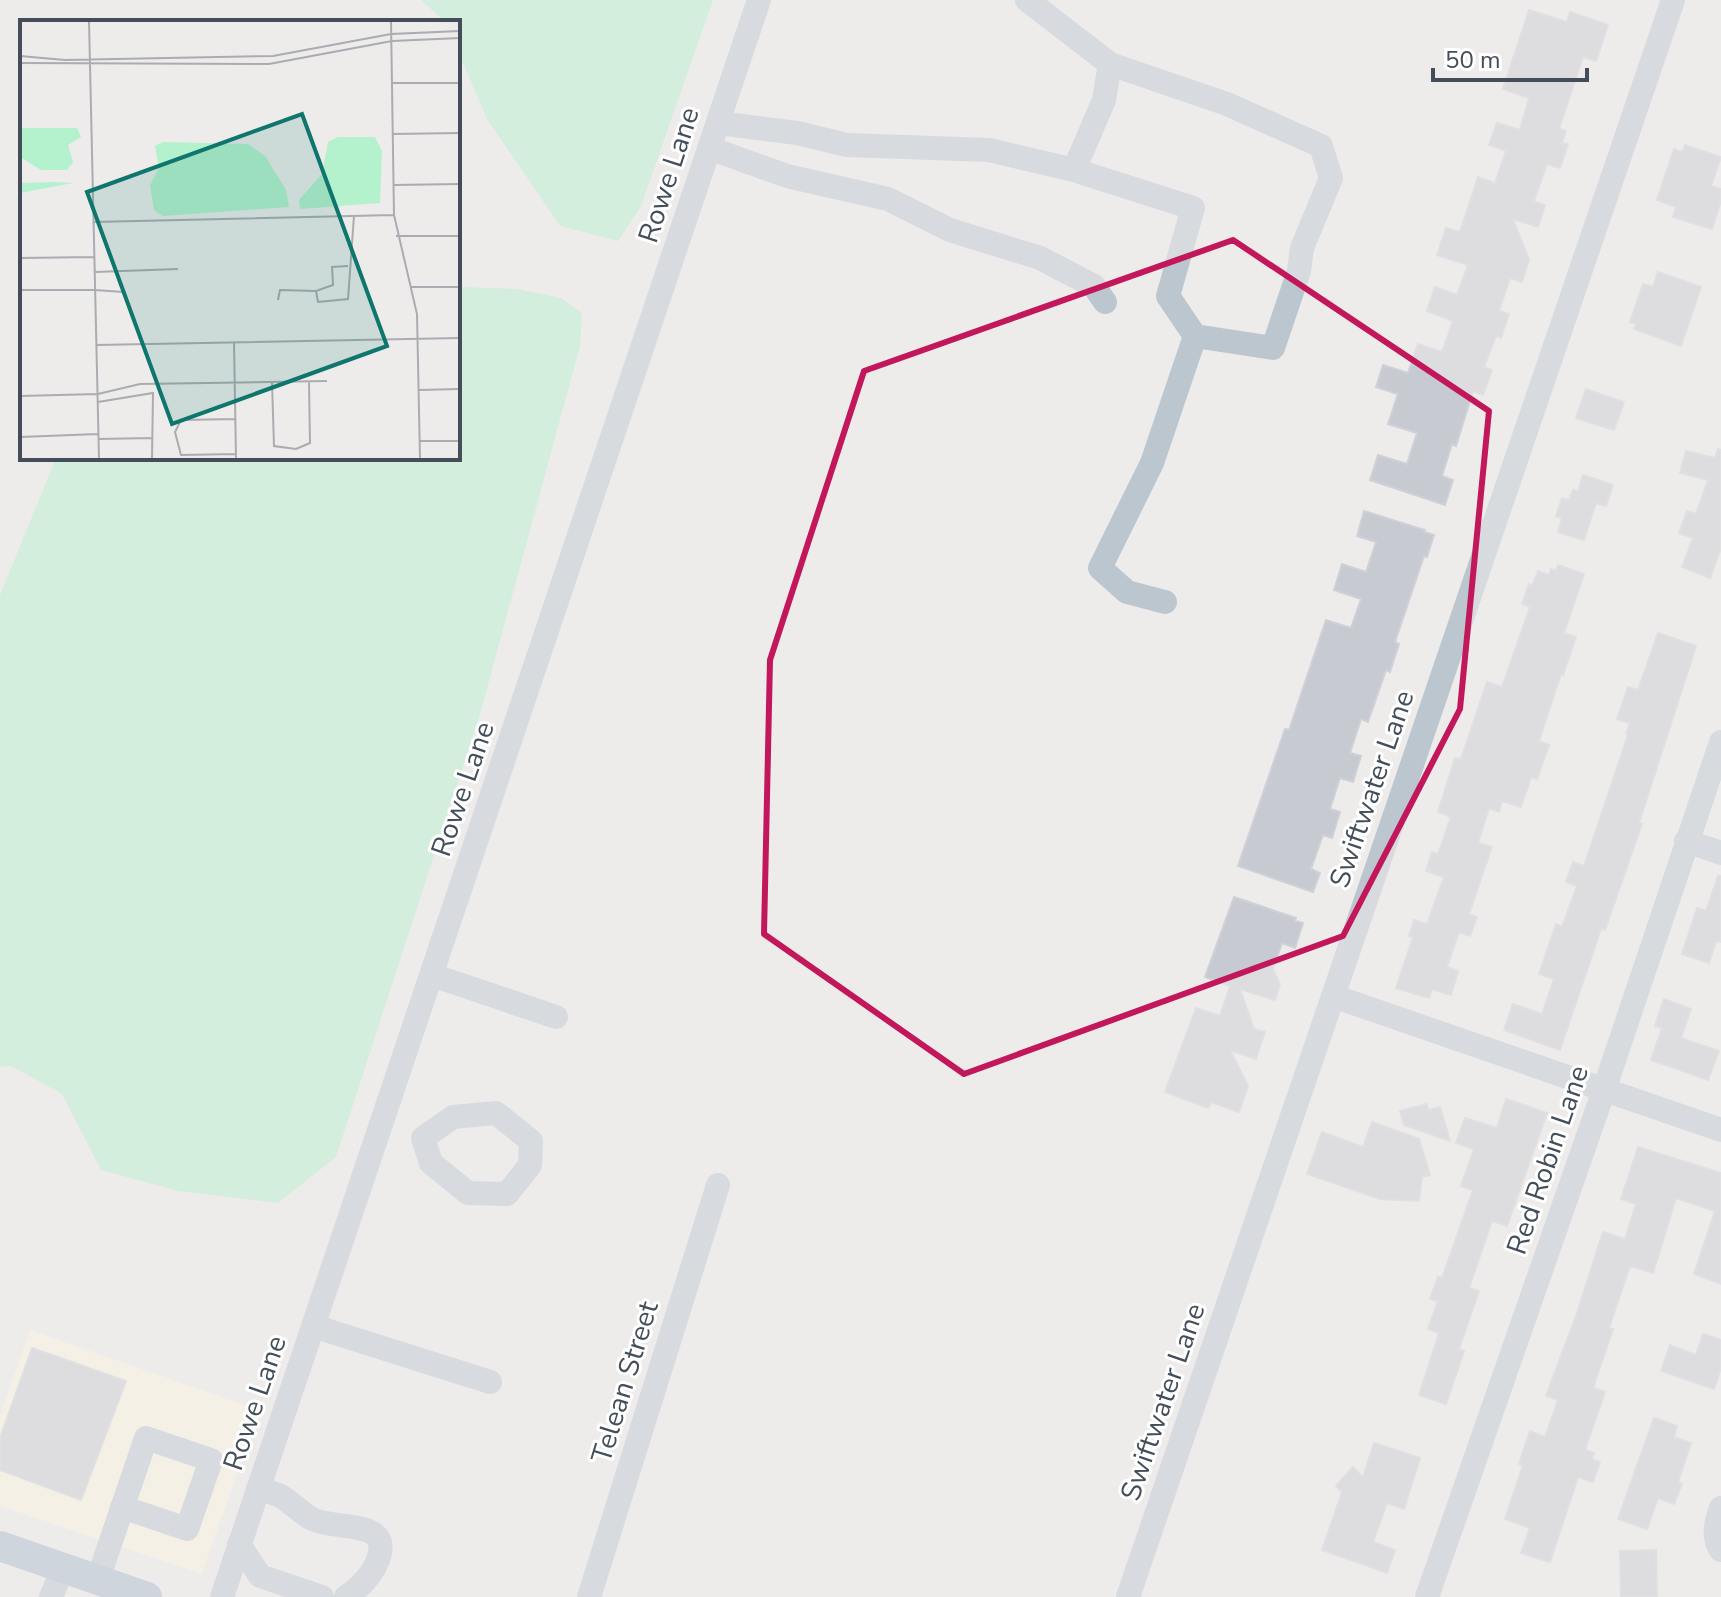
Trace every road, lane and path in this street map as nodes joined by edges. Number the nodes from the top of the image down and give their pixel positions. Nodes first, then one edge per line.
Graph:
1 (759, 0) edge
2 (1027, 0) edge
3 (1673, 0) edge
4 (1110, 64) junction
5 (718, 123) junction
6 (709, 148) junction
7 (1074, 170) junction
8 (1105, 302) dead end
9 (1195, 336) junction
10 (1165, 602) dead end
11 (1721, 742) edge
12 (1686, 841) junction
13 (1721, 853) edge
14 (432, 975) junction
15 (1333, 996) junction
16 (556, 1017) dead end
17 (1604, 1090) junction
18 (381, 1123) junction
19 (1721, 1130) edge
20 (423, 1138) dead end
21 (718, 1185) dead end
22 (313, 1326) junction
23 (490, 1382) dead end
24 (258, 1488) junction
25 (122, 1507) dead end
26 (1721, 1508) edge
27 (239, 1544) junction
28 (0, 1546) edge
29 (1721, 1550) edge
30 (63, 1568) junction
31 (98, 1579) junction
32 (51, 1597) edge
33 (147, 1597) edge
34 (222, 1597) edge
35 (322, 1597) edge
36 (346, 1597) edge
37 (589, 1597) edge
38 (1128, 1597) edge
39 (1427, 1597) edge

1 - 5 street, Rowe Lane
2 - 4 street
3 - 15 street, Swiftwater Lane
4 - 7 street
4 - 9 street
5 - 6 street, Rowe Lane
5 - 7 street
6 - 8 street
6 - 14 street, Rowe Lane
7 - 9 street
9 - 10 street
11 - 12 street, Red Robin Lane
12 - 13 street
12 - 17 street, Red Robin Lane
14 - 16 street
14 - 18 street, Rowe Lane
15 - 17 street
15 - 38 street, Swiftwater Lane
17 - 19 street
17 - 39 street, Red Robin Lane
18 - 20 street
18 - 22 street, Rowe Lane
21 - 37 street, Telean Street
22 - 23 street
22 - 24 street, Rowe Lane
24 - 27 street, Rowe Lane
24 - 36 street
25 - 31 street
26 - 29 street
27 - 34 street, Rowe Lane
27 - 35 street
28 - 30 main road
30 - 31 main road
30 - 32 street
31 - 33 main road

